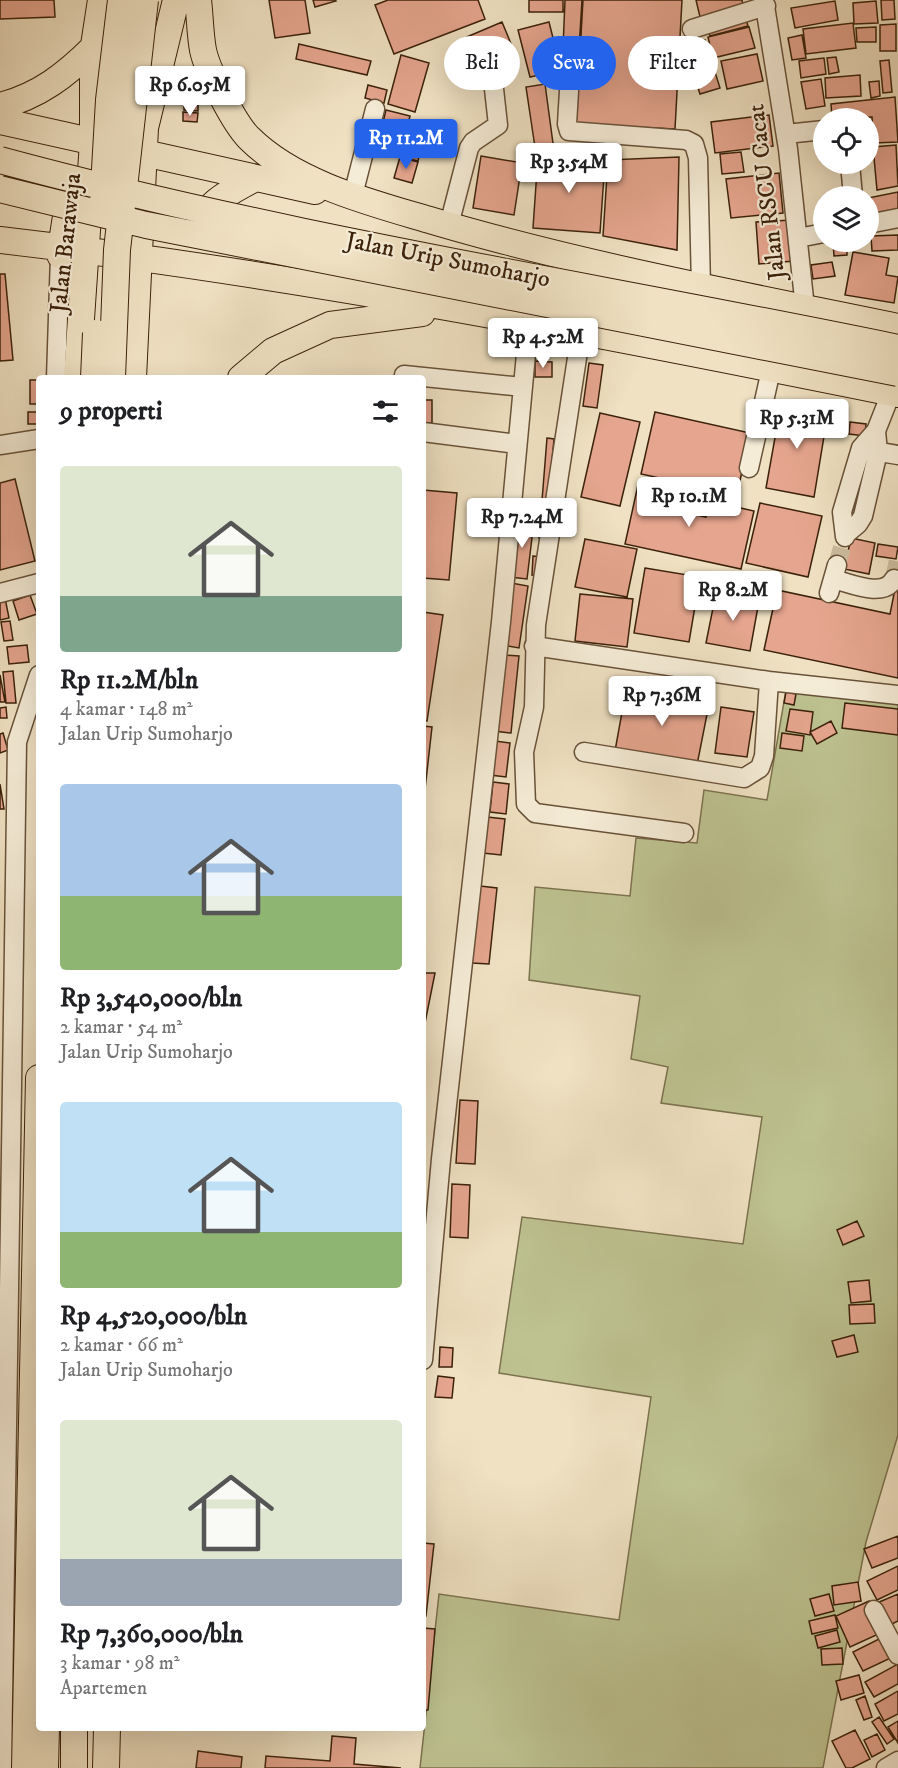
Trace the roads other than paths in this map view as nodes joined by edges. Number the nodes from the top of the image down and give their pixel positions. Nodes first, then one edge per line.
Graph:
1 (101, 0) edge
2 (121, 0) edge
3 (145, 0) edge
4 (176, 0) edge
5 (198, 0) edge
6 (765, 3) edge
7 (692, 29) dead end
8 (94, 47) junction
9 (494, 90) edge
10 (569, 92) dead end
11 (0, 106) edge
12 (375, 109) dead end
13 (0, 121) edge
14 (813, 131) edge
15 (786, 134) junction
16 (85, 140) junction
17 (0, 149) edge
18 (145, 154) junction
19 (0, 160) edge
20 (255, 178) junction
21 (0, 189) edge
22 (353, 195) junction
23 (0, 201) edge
24 (392, 208) junction
25 (898, 218) edge
26 (879, 222) edge
27 (449, 225) junction
28 (813, 235) edge
29 (798, 238) junction
30 (0, 240) edge
31 (86, 249) junction
32 (60, 251) junction
33 (139, 257) junction
34 (238, 273) junction
35 (701, 287) junction
36 (805, 308) junction
37 (455, 310) junction
38 (529, 322) junction
39 (898, 327) edge
40 (580, 332) junction
41 (898, 348) edge
42 (771, 370) junction
43 (56, 375) edge
44 (77, 375) edge
45 (94, 375) edge
46 (112, 375) edge
47 (133, 375) edge
48 (245, 375) edge
49 (426, 377) edge
50 (523, 387) junction
51 (896, 387) edge
52 (426, 432) edge
53 (36, 440) edge
54 (517, 444) junction
55 (0, 445) edge
56 (869, 450) junction
57 (898, 455) edge
58 (748, 468) dead end
59 (845, 536) tunnel mouth
60 (833, 579) dead end
61 (894, 579) dead end
62 (36, 584) edge
63 (0, 593) edge
64 (534, 646) junction
65 (769, 681) junction
66 (36, 684) edge
67 (898, 694) edge
68 (584, 752) dead end
69 (684, 833) dead end
70 (7, 877) edge
71 (5, 1025) edge
72 (432, 1158) edge
73 (36, 1226) edge
74 (6, 1228) edge
75 (426, 1292) edge
76 (4, 1373) edge
77 (4, 1414) edge
78 (4, 1466) edge
79 (874, 1610) dead end
80 (2, 1633) edge
81 (898, 1655) edge
82 (46, 1731) edge
83 (74, 1731) edge
84 (107, 1731) edge
85 (898, 1761) edge
86 (2, 1768) edge
87 (25, 1768) edge
88 (45, 1768) edge
89 (74, 1768) edge
90 (106, 1768) edge
91 (886, 1768) edge

1 - 8 highway
2 - 45 highway, bridge
3 - 46 highway, bridge
4 - 18 highway
5 - 22 highway
6 - 7 street
6 - 15 street, Jalan RSCU Cacat
8 - 11 highway
8 - 16 highway
9 - 27 street
10 - 35 street
12 - 22 street
13 - 16 highway
14 - 15 street
15 - 29 street, Jalan RSCU Cacat
16 - 18 highway
16 - 31 highway
16 - 32 highway, Jalan Barawaja
17 - 23 highway
18 - 20 highway
18 - 33 highway
19 - 41 highway, Jalan Urip Sumoharjo, bridge
20 - 24 highway
20 - 34 highway
21 - 51 highway, Jalan Urip Sumoharjo, bridge
22 - 24 highway
24 - 27 highway
25 - 26 street
27 - 35 highway
28 - 29 street
29 - 36 street, Jalan RSCU Cacat
30 - 32 highway
31 - 32 highway
31 - 33 highway
31 - 44 highway
32 - 43 street, Jalan Barawaja
33 - 34 highway
33 - 47 highway
34 - 37 highway
35 - 36 highway
36 - 39 highway
37 - 38 highway
37 - 48 highway
38 - 40 highway
38 - 50 street
40 - 42 highway
40 - 64 street
42 - 51 highway
42 - 58 street
49 - 50 street
50 - 54 street
51 - 56 street
52 - 54 street
53 - 55 street
54 - 72 street
56 - 57 street
56 - 59 street
60 - 61 street
62 - 63 street
64 - 65 street
64 - 69 street
65 - 67 street
65 - 68 street
66 - 70 street
70 - 71 street
71 - 74 street
72 - 75 street
73 - 87 highway
74 - 76 street
76 - 77 street
77 - 78 street
78 - 80 street
79 - 81 street
80 - 86 street
82 - 88 highway
83 - 89 highway
84 - 90 highway
85 - 91 street

